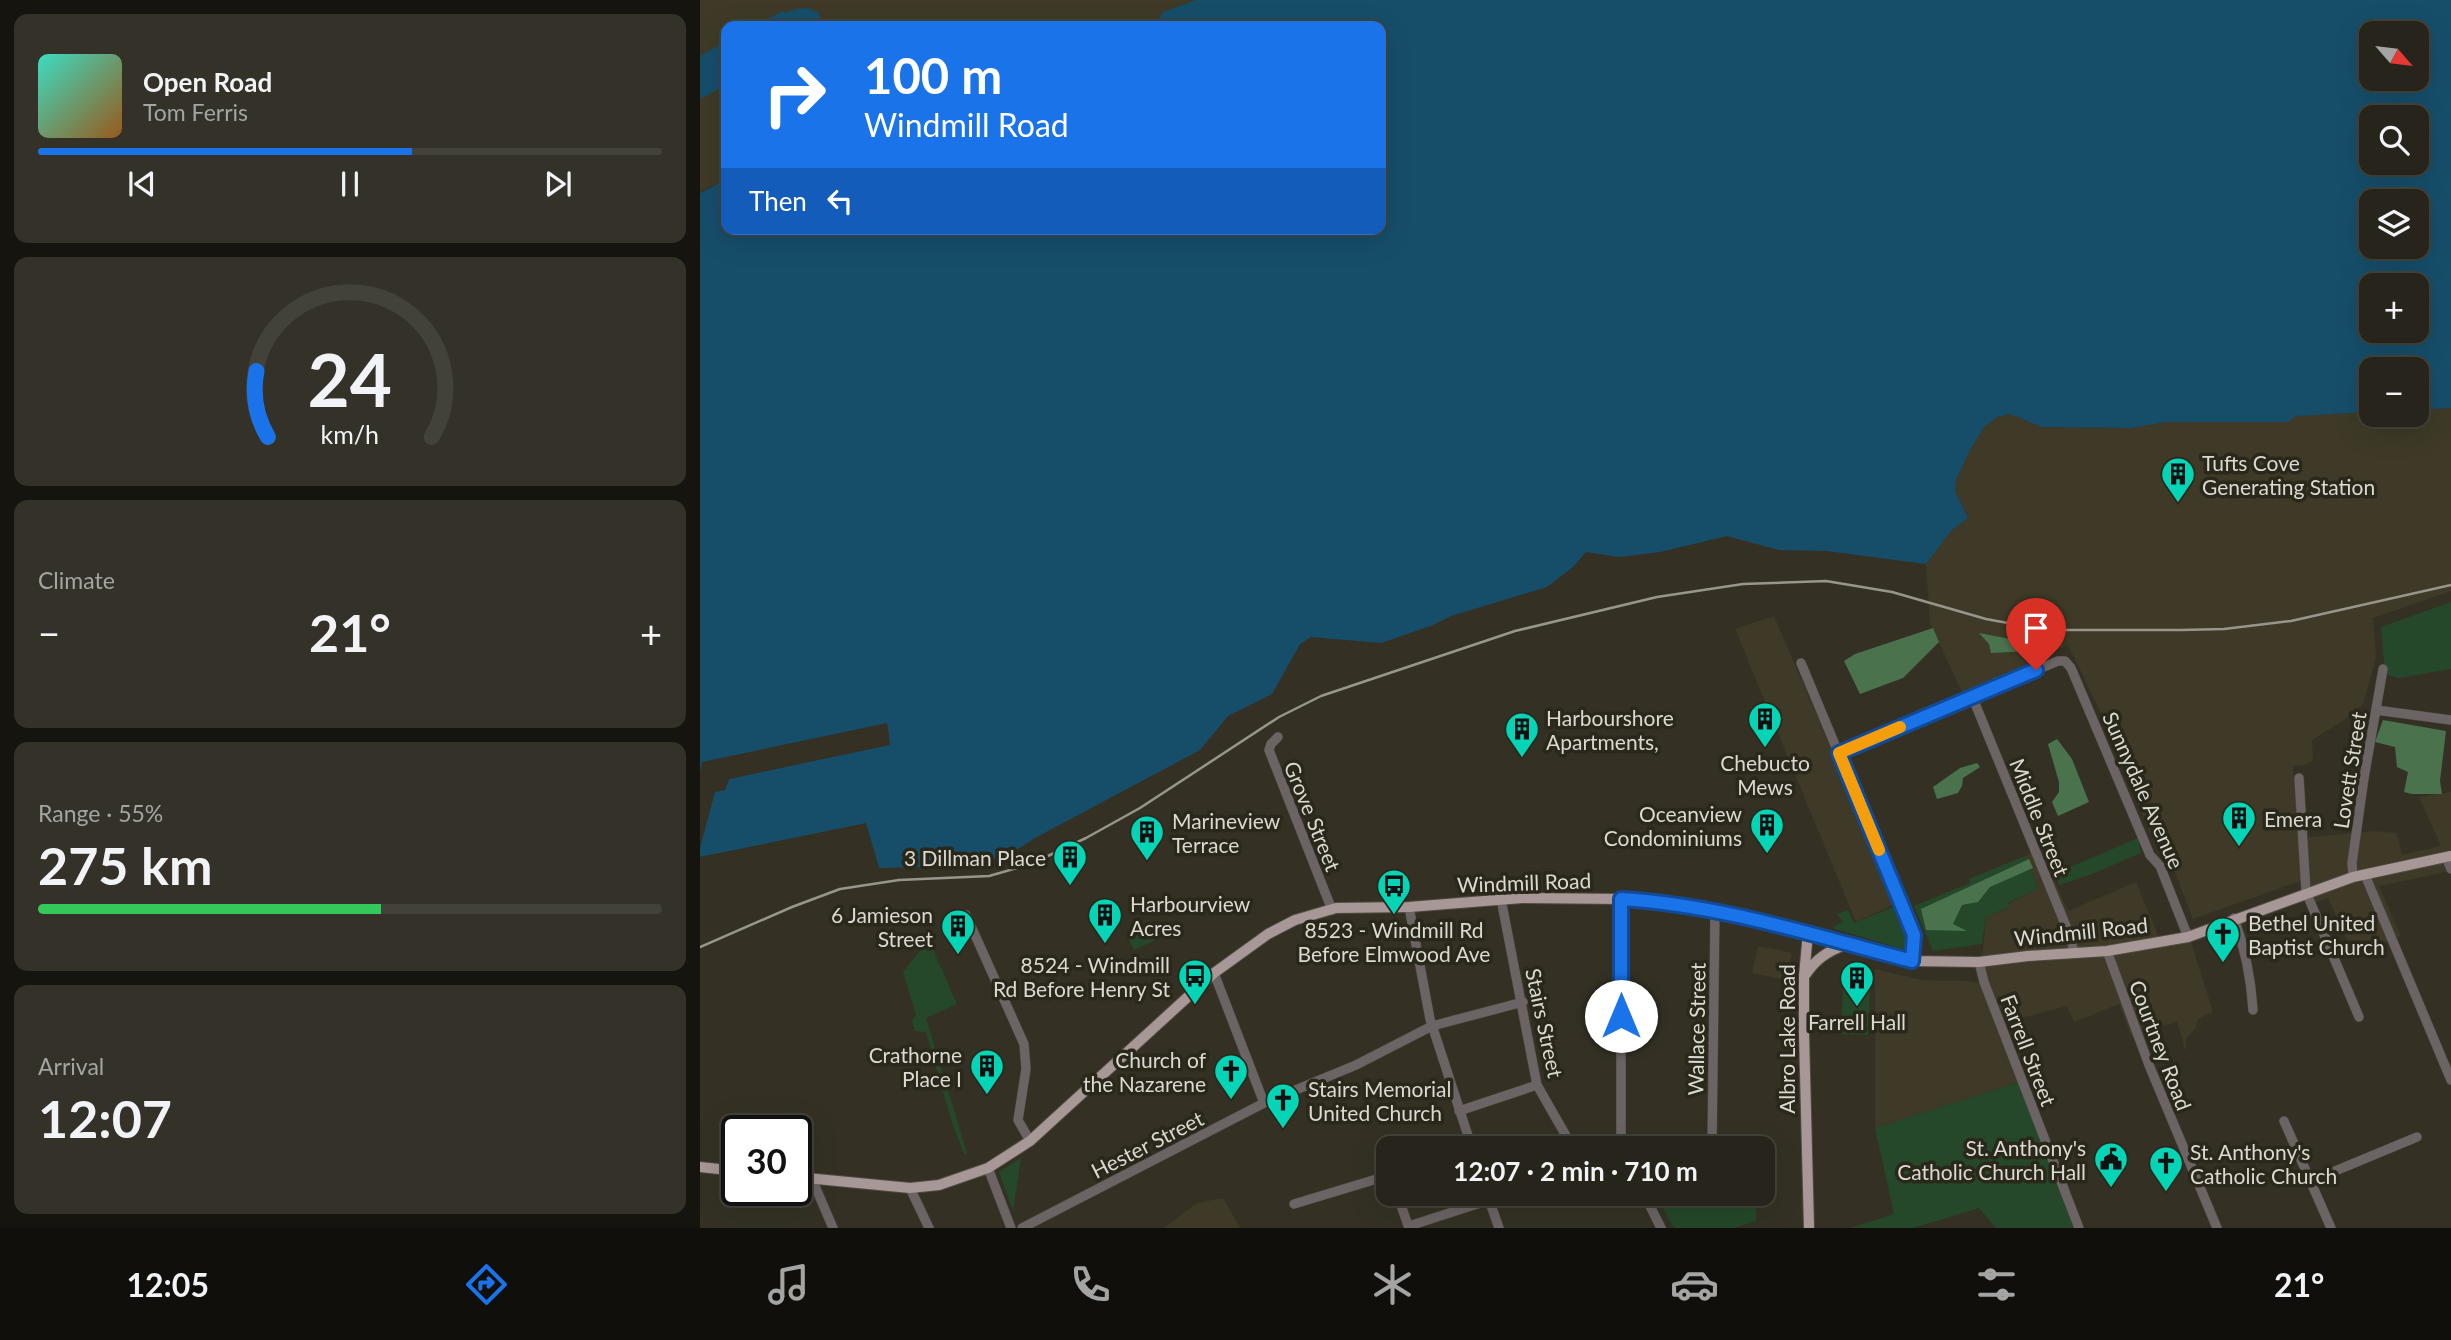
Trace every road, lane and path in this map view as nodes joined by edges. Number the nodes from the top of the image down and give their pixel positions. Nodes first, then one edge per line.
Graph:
1 (1801, 663) dead end
2 (2383, 669) dead end
3 (1972, 696) junction
4 (2376, 710) junction
5 (2451, 720) edge
6 (1278, 737) dead end
7 (1839, 753) junction
8 (2300, 778) dead end
9 (2449, 856) edge
10 (2451, 869) edge
11 (2365, 875) junction
12 (2353, 877) junction
13 (2306, 892) junction
14 (1501, 899) junction
15 (1621, 899) junction
16 (1409, 906) junction
17 (1332, 910) junction
18 (1715, 911) junction
19 (966, 915) dead end
20 (2234, 918) junction
21 (1808, 933) junction
22 (2188, 937) junction
23 (1846, 944) junction
24 (2108, 951) junction
25 (2074, 952) junction
26 (1912, 961) junction
27 (1979, 962) junction
28 (1214, 973) junction
29 (1804, 976) junction
30 (1522, 1002) junction
31 (2253, 1010) dead end
32 (2359, 1017) dead end
33 (1432, 1026) junction
34 (2451, 1080) edge
35 (1537, 1084) junction
36 (1264, 1103) junction
37 (1460, 1111) junction
38 (2284, 1121) dead end
39 (1468, 1136) edge
40 (1566, 1136) edge
41 (1621, 1136) edge
42 (1712, 1136) edge
43 (2417, 1137) dead end
44 (1030, 1141) junction
45 (700, 1167) edge
46 (988, 1168) junction
47 (721, 1169) edge
48 (812, 1179) joint
49 (1376, 1181) edge
50 (2311, 1181) junction
51 (911, 1188) junction
52 (1294, 1204) dead end
53 (1401, 1206) edge
54 (1464, 1206) edge
55 (1491, 1206) edge
56 (1650, 1206) edge
57 (1409, 1227) edge
58 (833, 1228) edge
59 (929, 1228) edge
60 (1011, 1228) edge
61 (1022, 1228) edge
62 (1499, 1228) edge
63 (1661, 1228) edge
64 (1809, 1228) edge
65 (2080, 1228) edge
66 (2217, 1228) edge
67 (2331, 1228) edge

1 - 7 street
2 - 4 street, Lovett Street
3 - 7 street
3 - 22 street, Sunnydale Avenue
3 - 25 street, Middle Street
4 - 5 street
4 - 12 street, Lovett Street
6 - 17 street, Grove Street
7 - 26 street
8 - 13 street
9 - 10 street
9 - 11 main road, Windmill Road
11 - 12 main road, Windmill Road
11 - 34 street
12 - 13 main road, Windmill Road
13 - 20 main road, Windmill Road
13 - 32 street
14 - 15 main road, Windmill Road
14 - 16 main road, Windmill Road
14 - 30 street, Stairs Street
15 - 18 main road, Windmill Road
15 - 41 street
16 - 17 main road, Windmill Road
16 - 33 street
17 - 28 main road, Windmill Road
18 - 21 main road, Windmill Road
18 - 42 street, Wallace Street
19 - 44 street
20 - 22 main road, Windmill Road
20 - 31 street
21 - 23 main road, Windmill Road
21 - 29 main road, Albro Lake Road
22 - 24 main road, Windmill Road
23 - 26 main road, Windmill Road
23 - 29 main road
24 - 25 main road, Windmill Road
24 - 66 street, Courtney Road
25 - 27 main road, Windmill Road
26 - 27 main road, Windmill Road
27 - 65 street, Farrell Street
28 - 36 street
28 - 44 main road, Windmill Road
29 - 64 main road, Albro Lake Road
30 - 33 street, Hester Street
30 - 35 street, Stairs Street
33 - 36 street, Hester Street
33 - 37 street
35 - 37 street
35 - 40 street, Stairs Street
36 - 61 street, Hester Street
37 - 39 street
38 - 50 street
43 - 50 street
44 - 46 main road, Windmill Road
45 - 47 main road
46 - 51 main road, Windmill Road
46 - 60 street
48 - 51 main road, Windmill Road
48 - 58 street
49 - 52 street
50 - 67 street
51 - 59 street
53 - 57 street
54 - 57 street
55 - 62 street
56 - 63 street

